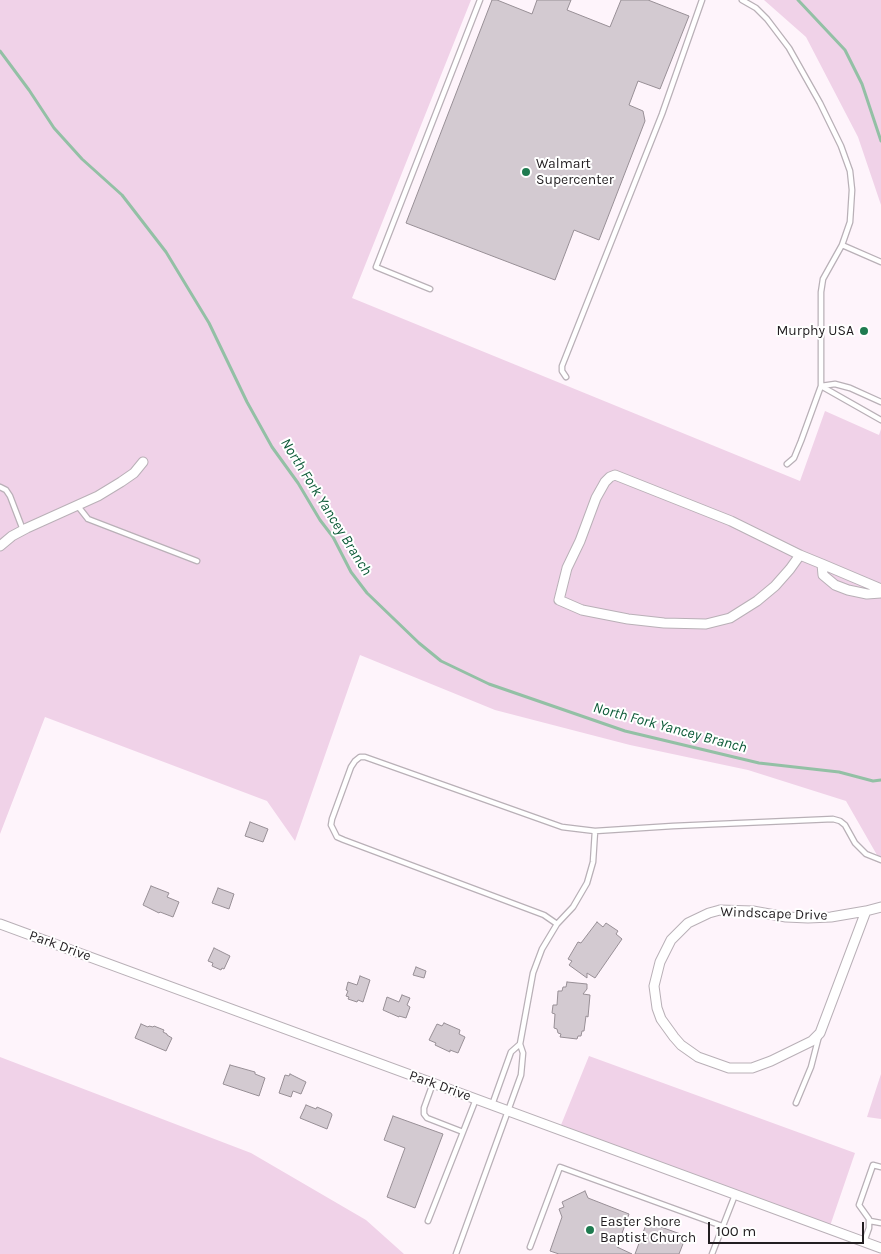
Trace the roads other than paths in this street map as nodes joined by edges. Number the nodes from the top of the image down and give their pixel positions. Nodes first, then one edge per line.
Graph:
1 (480, 0) edge
2 (702, 0) edge
3 (742, 0) edge
4 (842, 245) junction
5 (881, 262) edge
6 (430, 289) dead end
7 (566, 376) dead end
8 (821, 386) junction
9 (881, 402) edge
10 (881, 420) edge
11 (143, 462) dead end
12 (787, 464) dead end
13 (0, 487) edge
14 (78, 505) junction
15 (23, 530) junction
16 (0, 546) edge
17 (800, 555) junction
18 (197, 561) dead end
19 (822, 564) junction
20 (881, 589) edge
21 (881, 593) edge
22 (595, 831) junction
23 (881, 860) edge
24 (881, 907) edge
25 (866, 911) junction
26 (0, 924) edge
27 (558, 924) junction
28 (820, 1033) junction
29 (520, 1044) junction
30 (433, 1083) junction
31 (476, 1099) junction
32 (796, 1103) dead end
33 (492, 1105) junction
34 (507, 1111) junction
35 (463, 1132) junction
36 (881, 1166) edge
37 (735, 1195) junction
38 (428, 1221) dead end
39 (870, 1221) junction
40 (881, 1223) edge
41 (722, 1226) junction
42 (864, 1242) junction
43 (530, 1247) dead end
44 (881, 1248) edge
45 (456, 1254) edge
46 (712, 1254) edge

1 - 6 lane
2 - 7 lane
3 - 4 lane
4 - 5 lane
4 - 8 lane
8 - 9 lane
8 - 10 lane
8 - 12 lane
11 - 14 street
13 - 15 lane
14 - 15 street
14 - 18 lane
15 - 16 street
17 - 17 street
17 - 19 street
19 - 20 street
19 - 21 street
22 - 23 lane
22 - 27 lane
22 - 27 lane
24 - 25 street, Windscape Drive
25 - 28 street
25 - 28 street, Windscape Drive
26 - 30 street, Park Drive
27 - 29 lane
28 - 32 lane
29 - 33 lane
29 - 34 lane
30 - 31 street, Park Drive
30 - 35 lane
31 - 33 street, Park Drive
31 - 35 lane
33 - 34 street, Park Drive
34 - 37 street, Park Drive
34 - 45 lane
35 - 38 lane
36 - 39 lane
37 - 41 lane
37 - 42 street, Park Drive
39 - 40 lane
39 - 42 lane
41 - 43 lane
41 - 46 lane
42 - 44 street, Park Drive

